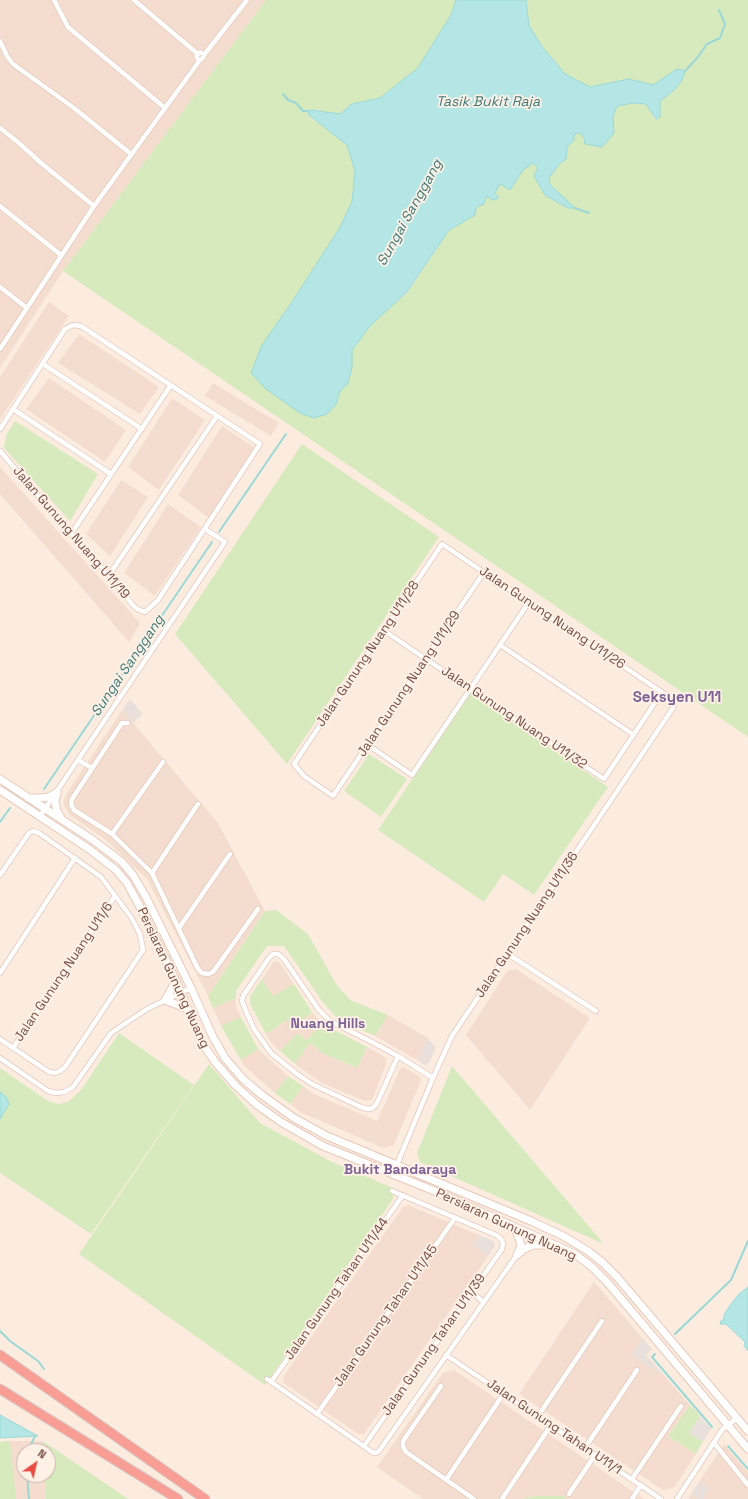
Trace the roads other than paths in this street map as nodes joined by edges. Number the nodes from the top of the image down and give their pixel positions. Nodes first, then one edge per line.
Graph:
1 (54, 0) edge
2 (134, 0) edge
3 (247, 0) edge
4 (0, 41) edge
5 (198, 54) junction
6 (204, 55) junction
7 (200, 60) junction
8 (165, 108) junction
9 (0, 128) edge
10 (131, 154) junction
11 (0, 206) edge
12 (94, 206) junction
13 (61, 255) junction
14 (0, 287) edge
15 (27, 308) junction
16 (0, 349) edge
17 (43, 364) junction
18 (171, 385) junction
19 (13, 409) junction
20 (217, 416) junction
21 (0, 429) edge
22 (142, 429) junction
23 (0, 451) edge
24 (111, 474) junction
25 (205, 528) junction
26 (71, 534) junction
27 (442, 544) joint
28 (484, 572) junction
29 (109, 575) junction
30 (528, 602) junction
31 (384, 630) junction
32 (500, 645) junction
33 (426, 659) junction
34 (470, 689) junction
35 (662, 692) junction
36 (128, 723) dead end
37 (634, 735) junction
38 (368, 745) junction
39 (78, 760) junction
40 (163, 762) dead end
41 (92, 768) junction
42 (0, 779) edge
43 (0, 790) edge
44 (56, 792) junction
45 (333, 796) joint
46 (28, 798) junction
47 (198, 804) dead end
48 (45, 809) junction
49 (40, 816) junction
50 (61, 820) junction
51 (112, 834) junction
52 (230, 854) dead end
53 (75, 858) junction
54 (152, 872) junction
55 (0, 875) edge
56 (115, 896) junction
57 (258, 909) dead end
58 (178, 928) junction
59 (508, 954) junction
60 (0, 973) edge
61 (176, 982) junction
62 (191, 988) junction
63 (181, 993) junction
64 (165, 1000) junction
65 (188, 1009) junction
66 (596, 1011) dead end
67 (0, 1039) edge
68 (13, 1048) junction
69 (398, 1056) junction
70 (0, 1058) edge
71 (433, 1078) junction
72 (397, 1165) junction
73 (393, 1174) junction
74 (392, 1191) dead end
75 (403, 1195) junction
76 (455, 1218) junction
77 (509, 1225) junction
78 (554, 1245) junction
79 (517, 1255) junction
80 (471, 1292) junction
81 (484, 1302) junction
82 (602, 1321) dead end
83 (0, 1355) edge
84 (446, 1355) junction
85 (637, 1370) dead end
86 (441, 1386) dead end
87 (0, 1389) edge
88 (504, 1393) junction
89 (681, 1406) dead end
90 (317, 1414) junction
91 (538, 1416) junction
92 (737, 1418) junction
93 (551, 1425) junction
94 (728, 1425) junction
95 (748, 1431) edge
96 (714, 1443) junction
97 (364, 1446) junction
98 (585, 1448) junction
99 (748, 1449) edge
100 (595, 1455) junction
101 (632, 1479) junction
102 (446, 1480) junction
103 (641, 1485) junction
104 (748, 1485) edge
105 (569, 1494) dead end
106 (178, 1499) edge
107 (205, 1499) edge
108 (474, 1499) edge
109 (502, 1499) edge
110 (632, 1499) edge
111 (661, 1499) edge
112 (677, 1499) edge

1 - 8 street
2 - 5 street
3 - 6 street
4 - 10 street
5 - 6 street
5 - 7 street
6 - 7 street
7 - 8 street
8 - 10 street
9 - 12 street
10 - 12 street
11 - 13 street
12 - 13 street
13 - 15 street
14 - 15 street
15 - 16 street
17 - 18 street
17 - 19 street
17 - 22 street
18 - 20 street
18 - 22 street
19 - 21 street
19 - 24 street
20 - 25 street
20 - 29 street
22 - 24 street
23 - 26 street, Jalan Gunung Nuang U11/19
24 - 26 street
25 - 29 street, Jalan Gunung Nuang U11/19
25 - 39 street
26 - 29 street, Jalan Gunung Nuang U11/19
27 - 28 street, Jalan Gunung Nuang U11/26
27 - 31 street, Jalan Gunung Nuang U11/28
28 - 30 street, Jalan Gunung Nuang U11/26
28 - 33 street, Jalan Gunung Nuang U11/29
30 - 32 street
30 - 35 street, Jalan Gunung Nuang U11/26
31 - 33 street, Jalan Gunung Nuang U11/32
31 - 45 street, Jalan Gunung Nuang U11/28
32 - 34 street
32 - 37 street
33 - 34 street, Jalan Gunung Nuang U11/32
33 - 38 street, Jalan Gunung Nuang U11/29
34 - 37 street, Jalan Gunung Nuang U11/32
34 - 38 street
35 - 37 street
35 - 59 street, Jalan Gunung Nuang U11/36
36 - 41 street
38 - 45 street, Jalan Gunung Nuang U11/29
39 - 41 street
39 - 44 street
40 - 51 street
41 - 51 street
42 - 46 street, Persiaran Gunung Nuang
43 - 49 street, Persiaran Gunung Nuang
44 - 46 street
44 - 48 street
44 - 50 street
46 - 48 street, Persiaran Gunung Nuang
47 - 54 street
48 - 49 street
48 - 50 street, Persiaran Gunung Nuang
49 - 61 street, Persiaran Gunung Nuang
50 - 62 street, Persiaran Gunung Nuang
51 - 54 street
52 - 58 street
53 - 55 street
53 - 56 street
53 - 60 street
54 - 58 street
56 - 68 street, Jalan Gunung Nuang U11/6
56 - 68 street
57 - 58 street
59 - 66 street
59 - 71 street, Jalan Gunung Nuang U11/36
61 - 63 street, Persiaran Gunung Nuang
61 - 64 street
62 - 63 street
62 - 72 street, Persiaran Gunung Nuang
63 - 64 street
63 - 65 street, Persiaran Gunung Nuang
64 - 65 street
64 - 70 street
65 - 73 street, Persiaran Gunung Nuang
67 - 68 street
69 - 69 street
69 - 71 street
71 - 72 street, Jalan Gunung Nuang U11/36
72 - 73 street, Jalan Gunung Nuang U11/36
72 - 92 street, Persiaran Gunung Nuang
73 - 77 street, Persiaran Gunung Nuang
74 - 75 street
75 - 76 street
75 - 90 street, Jalan Gunung Tahan U11/44
76 - 80 street, Jalan Gunung Tahan U11/39
76 - 90 street, Jalan Gunung Tahan U11/45
77 - 78 street, Persiaran Gunung Nuang
77 - 79 street
78 - 79 street
78 - 94 street, Persiaran Gunung Nuang
79 - 81 street
80 - 81 street
80 - 97 street, Jalan Gunung Tahan U11/39
81 - 84 street
82 - 91 street
83 - 107 highway
84 - 88 street, Jalan Gunung Tahan U11/1
84 - 97 street
85 - 98 street
86 - 102 street
87 - 106 highway
88 - 91 street, Jalan Gunung Tahan U11/1
88 - 102 street
89 - 101 street
90 - 97 street
91 - 93 street, Jalan Gunung Tahan U11/1
92 - 94 street
92 - 95 street, Persiaran Gunung Nuang
93 - 98 street, Jalan Gunung Tahan U11/1
93 - 109 street
94 - 96 street
94 - 99 street, Persiaran Gunung Nuang
96 - 104 street
96 - 112 street
98 - 100 street, Jalan Gunung Tahan U11/1
100 - 101 street, Jalan Gunung Tahan U11/1
100 - 105 street
101 - 103 street, Jalan Gunung Tahan U11/1
102 - 108 street
103 - 110 street
103 - 111 street, Jalan Gunung Tahan U11/1

